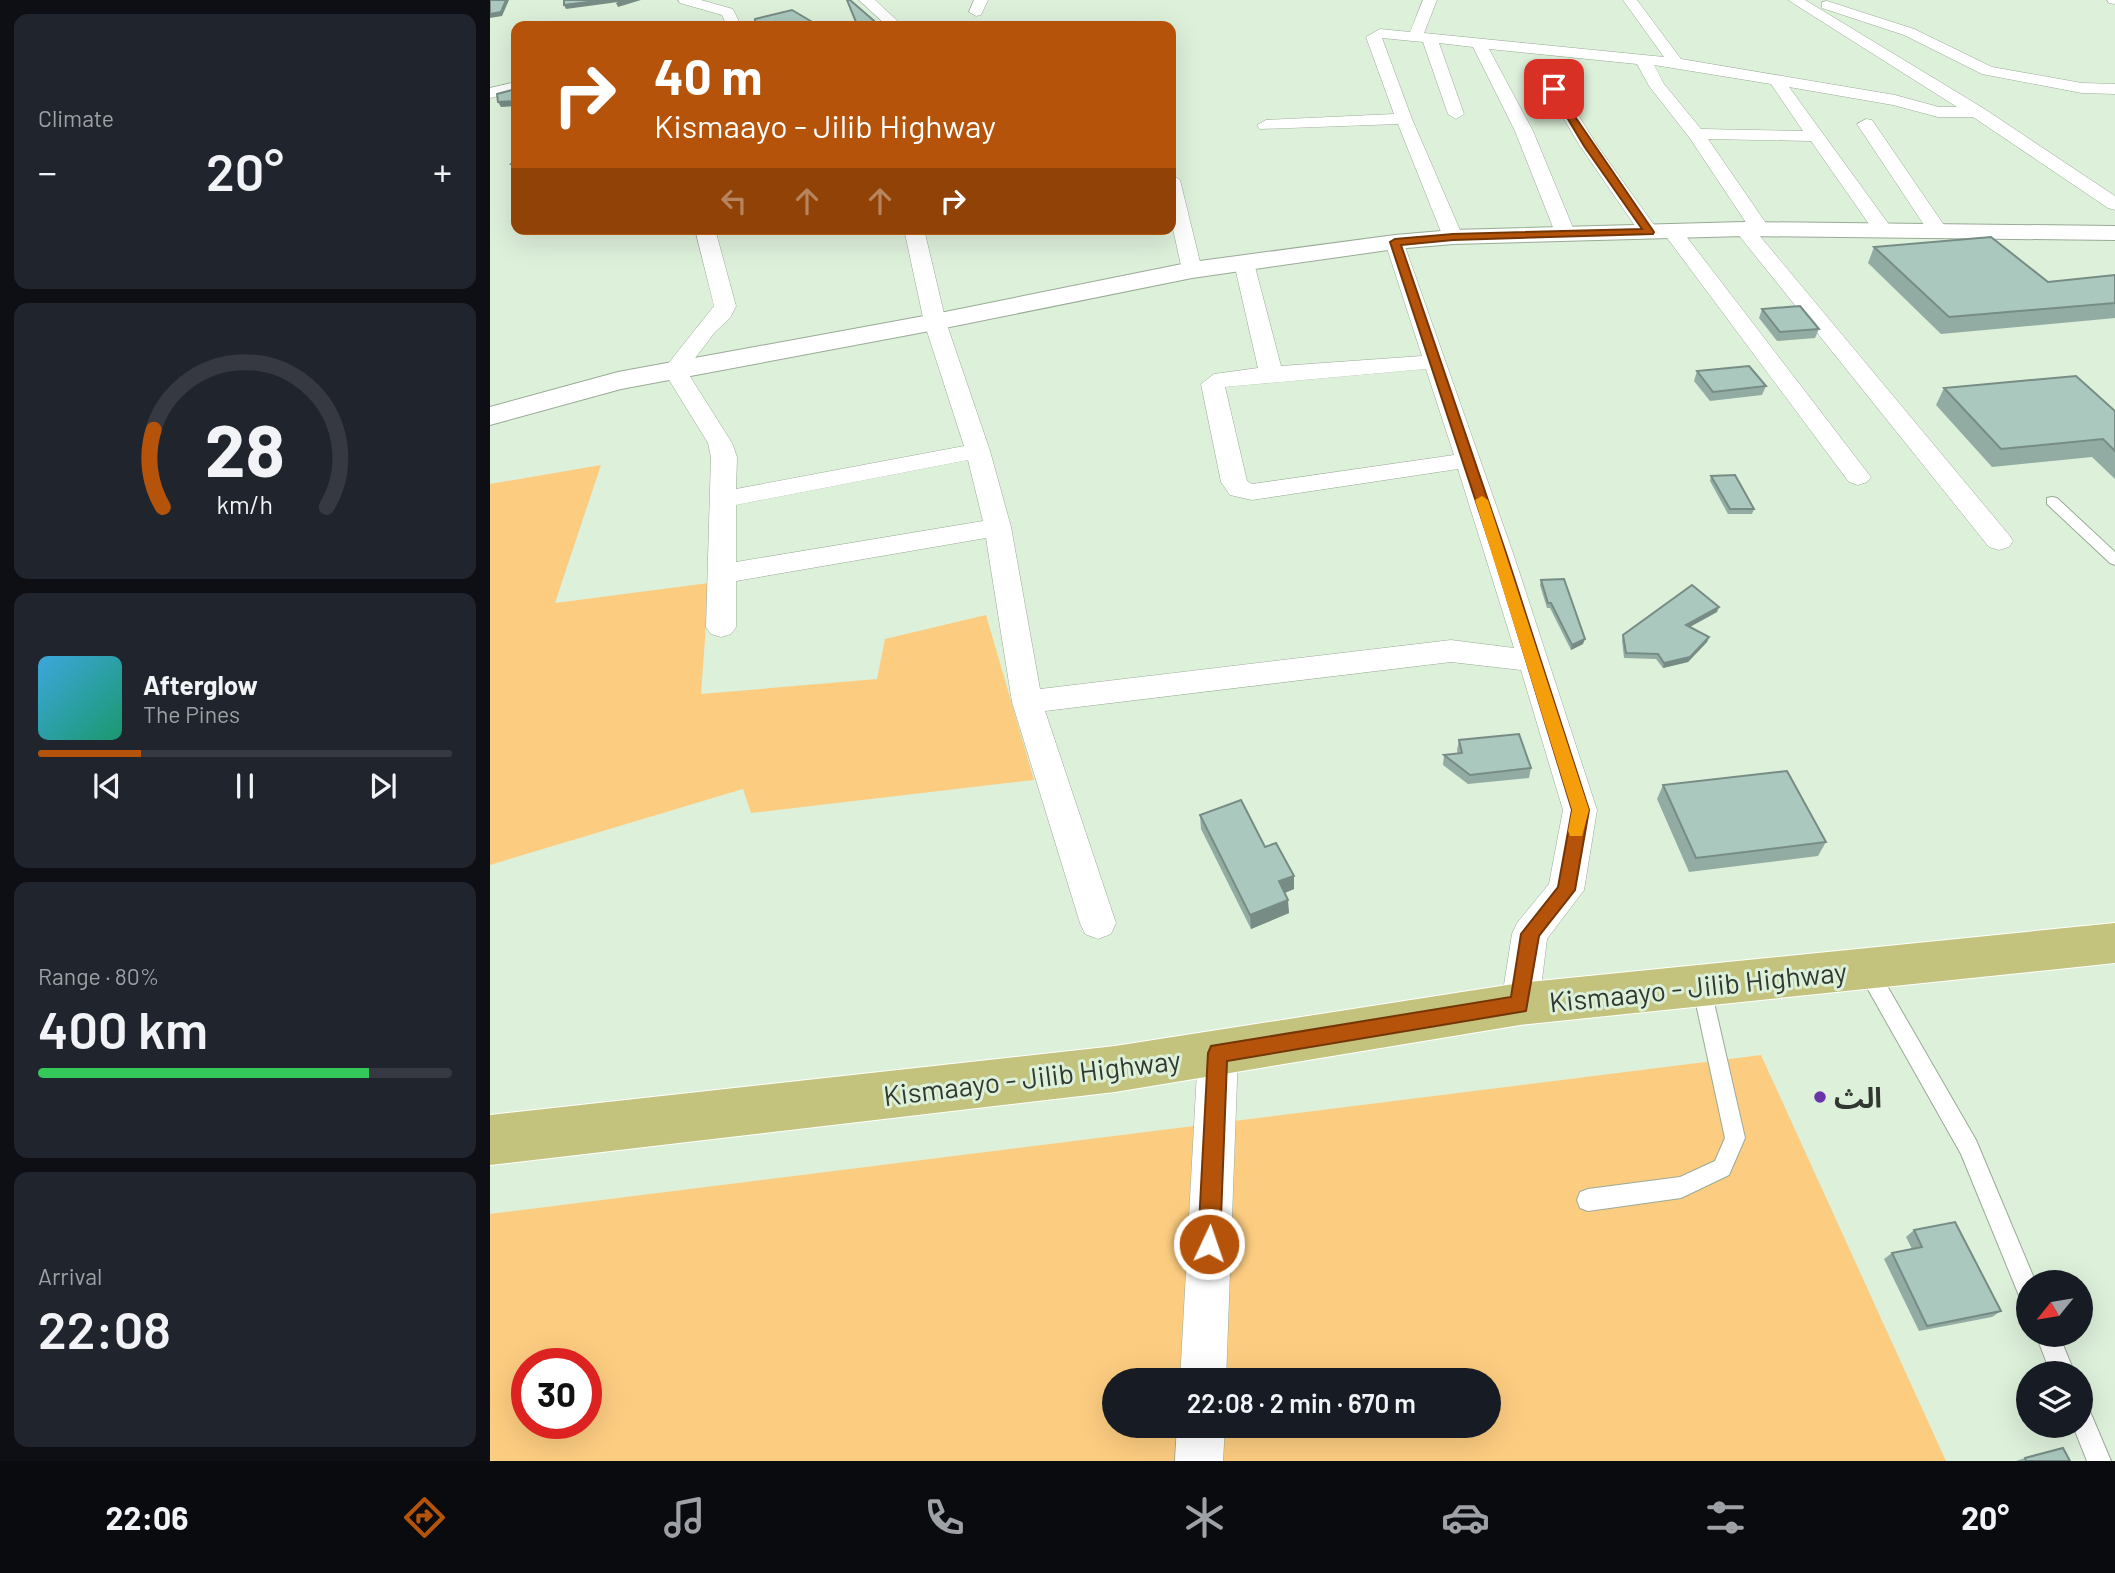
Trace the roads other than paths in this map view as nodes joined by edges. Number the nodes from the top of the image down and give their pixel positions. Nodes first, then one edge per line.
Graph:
1 (685, 0) edge
2 (866, 0) edge
3 (1430, 0) edge
4 (1630, 0) edge
5 (1795, 0) edge
6 (1809, 0) edge
7 (732, 21) edge
8 (890, 21) edge
9 (1423, 36) junction
10 (1479, 42) junction
11 (1643, 60) junction
12 (1676, 63) junction
13 (1776, 80) junction
14 (511, 88) edge
15 (1554, 89) dead end
16 (2115, 89) edge
17 (490, 93) edge
18 (1977, 112) junction
19 (1456, 114) dead end
20 (1404, 119) junction
21 (1866, 124) dead end
22 (1266, 125) dead end
23 (1696, 134) junction
24 (1816, 136) junction
25 (1176, 201) edge
26 (2115, 204) edge
27 (1752, 229) junction
28 (1883, 230) junction
29 (1938, 231) junction
30 (1660, 232) junction
31 (2115, 233) edge
32 (707, 235) edge
33 (915, 235) edge
34 (1566, 235) junction
35 (1453, 237) junction
36 (1395, 242) junction
37 (1244, 262) junction
38 (1192, 270) junction
39 (935, 322) junction
40 (1435, 362) junction
41 (674, 370) junction
42 (1272, 374) junction
43 (490, 416) edge
44 (978, 451) junction
45 (1468, 460) junction
46 (1858, 477) dead end
47 (724, 499) junction
48 (2052, 501) dead end
49 (998, 527) junction
50 (2000, 541) dead end
51 (2115, 560) edge
52 (722, 574) junction
53 (721, 627) dead end
54 (1534, 661) junction
55 (1027, 702) junction
56 (1098, 923) dead end
57 (2115, 943) edge
58 (1866, 969) junction
59 (1702, 985) junction
60 (1520, 1004) junction
61 (1218, 1053) junction
62 (490, 1140) edge
63 (1588, 1200) dead end
64 (2020, 1270) edge
65 (1204, 1368) edge
66 (1200, 1438) edge
67 (2090, 1438) edge
68 (1199, 1461) edge
69 (2099, 1461) edge

1 - 7 street
2 - 8 street
3 - 9 street
4 - 12 street
5 - 18 street
6 - 16 street
9 - 10 street
9 - 19 street
9 - 20 street
10 - 11 street
10 - 34 street
11 - 12 street
11 - 23 street
12 - 13 street
13 - 18 street
13 - 24 street
14 - 17 street
15 - 30 street
18 - 26 street
20 - 22 street
20 - 35 street
21 - 29 street
23 - 24 street
23 - 27 street
24 - 28 street
25 - 38 street
27 - 28 street
27 - 30 street
27 - 50 street
28 - 29 street
29 - 31 street
30 - 34 street
30 - 46 street
32 - 41 street
33 - 39 street
34 - 35 street
35 - 36 street
36 - 37 street
36 - 40 street
37 - 38 street
37 - 42 street
38 - 39 street
39 - 41 street
39 - 44 street
40 - 42 street
40 - 45 street
41 - 43 street
41 - 47 street
42 - 45 street
44 - 47 street
44 - 49 street
45 - 54 street
47 - 52 street
48 - 51 lane
49 - 52 street
49 - 55 street
52 - 53 street
54 - 55 street
54 - 60 street
55 - 56 street
57 - 58 main road, Kismaayo - Jilib Highway
58 - 59 main road, Kismaayo - Jilib Highway
58 - 64 lane
59 - 60 main road, Kismaayo - Jilib Highway
59 - 63 lane
60 - 61 main road, Kismaayo - Jilib Highway
61 - 62 main road, Kismaayo - Jilib Highway
61 - 65 street
66 - 68 street
67 - 69 lane

